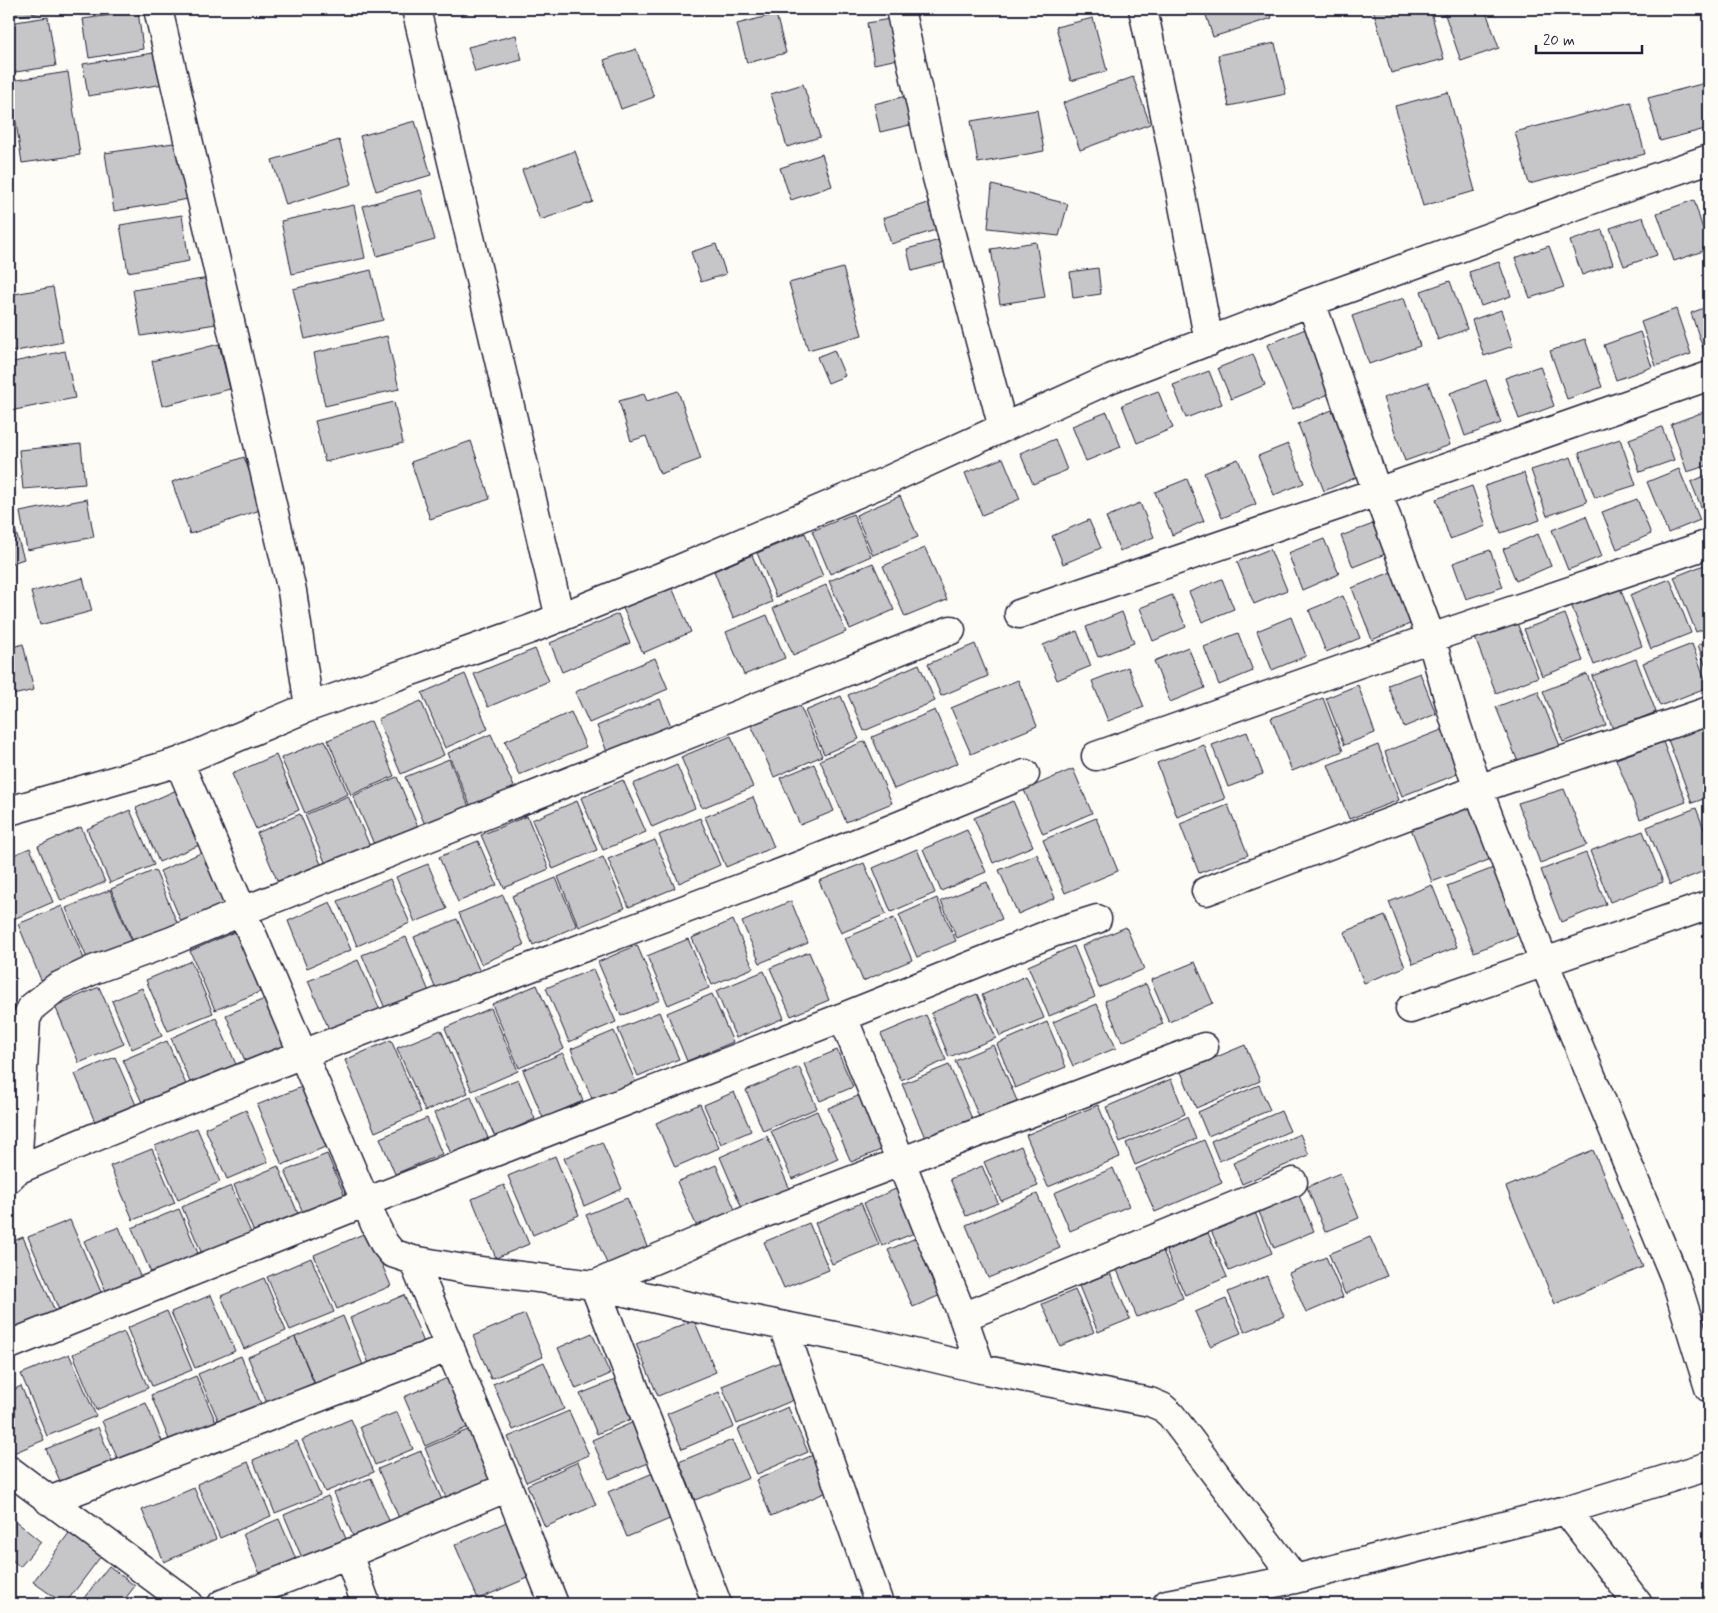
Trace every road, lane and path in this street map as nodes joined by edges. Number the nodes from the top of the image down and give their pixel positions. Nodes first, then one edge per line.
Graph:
1 (158, 9) edge
2 (416, 9) edge
3 (900, 9) edge
4 (1143, 9) edge
5 (1709, 159) edge
6 (1311, 302) junction
7 (1209, 342) junction
8 (1709, 376) edge
9 (1003, 428) junction
10 (1377, 492) junction
11 (1709, 544) edge
12 (1019, 614) dead end
13 (560, 618) junction
14 (951, 630) dead end
15 (1431, 638) junction
16 (309, 707) junction
17 (1709, 711) edge
18 (1096, 756) dead end
19 (179, 762) junction
20 (1025, 774) dead end
21 (1478, 789) junction
22 (9, 811) edge
23 (1206, 892) dead end
24 (1709, 905) edge
25 (243, 911) junction
26 (1097, 919) dead end
27 (1544, 962) junction
28 (1410, 1009) dead end
29 (843, 1017) junction
30 (1204, 1047) dead end
31 (303, 1054) junction
32 (901, 1162) junction
33 (13, 1174) edge
34 (1293, 1182) dead end
35 (366, 1202) junction
36 (413, 1260) junction
37 (594, 1285) junction
38 (963, 1317) junction
39 (783, 1326) junction
40 (9, 1345) edge
41 (450, 1347) junction
42 (982, 1368) junction
43 (1709, 1388) edge
44 (1709, 1466) edge
45 (9, 1470) edge
46 (508, 1487) junction
47 (50, 1501) junction
48 (1566, 1510) junction
49 (348, 1554) junction
50 (1295, 1579) junction
51 (189, 1604) edge
52 (222, 1604) edge
53 (366, 1604) edge
54 (554, 1604) edge
55 (717, 1604) edge
56 (879, 1604) edge
57 (1167, 1604) edge
58 (1638, 1604) edge

1 - 16 street
2 - 13 street
3 - 9 street
4 - 7 street
5 - 6 street
6 - 7 street
6 - 10 street
7 - 9 street
8 - 10 street
9 - 13 street
10 - 12 street
10 - 15 street
11 - 15 street
13 - 16 street
14 - 25 street
15 - 18 street
15 - 21 street
16 - 19 street
17 - 21 street
19 - 22 street
19 - 25 street
20 - 31 street
21 - 23 street
21 - 27 street
24 - 27 street
25 - 31 street
25 - 33 street
26 - 29 street
27 - 28 street
27 - 43 street
29 - 32 street
29 - 35 street
30 - 32 street
31 - 33 street
31 - 35 street
32 - 37 street
32 - 38 street
34 - 38 street
35 - 36 street
35 - 40 street
36 - 37 street
36 - 41 street
37 - 39 street
37 - 55 street
38 - 42 street
39 - 42 street
39 - 56 street
41 - 46 street
41 - 47 street
42 - 50 street
44 - 48 street
45 - 47 street
46 - 49 street
46 - 54 street
47 - 51 street
48 - 50 street
48 - 58 street
49 - 52 street
49 - 53 street
50 - 57 street

